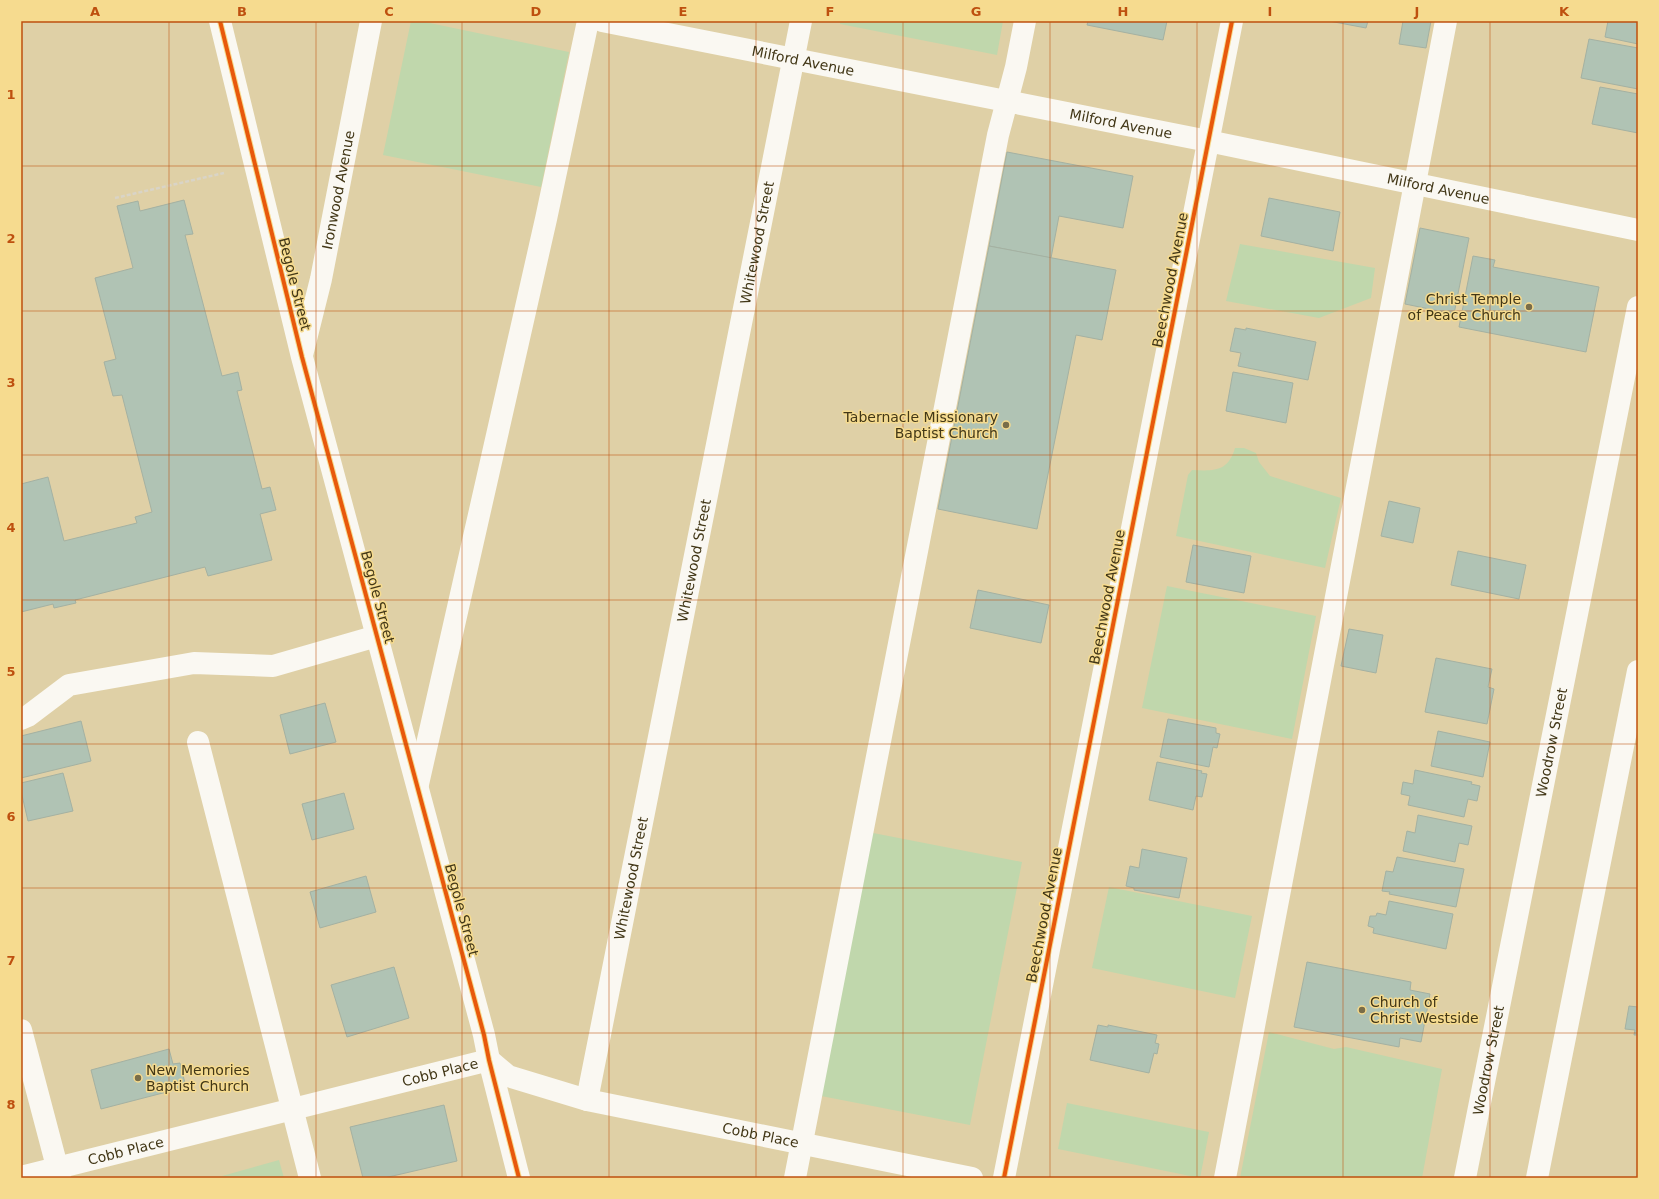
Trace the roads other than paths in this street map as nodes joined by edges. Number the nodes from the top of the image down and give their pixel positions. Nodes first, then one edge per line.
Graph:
1 (220, 21) edge
2 (371, 21) edge
3 (588, 21) edge
4 (602, 21) edge
5 (801, 21) edge
6 (1025, 21) edge
7 (1232, 21) edge
8 (1446, 21) edge
9 (793, 59) junction
10 (1006, 101) junction
11 (1208, 141) junction
12 (1414, 184) junction
13 (1638, 230) edge
14 (1638, 307) edge
15 (302, 357) junction
16 (377, 636) junction
17 (1638, 671) edge
18 (21, 718) edge
19 (198, 742) dead end
20 (418, 787) junction
21 (21, 1030) edge
22 (489, 1060) junction
23 (588, 1100) junction
24 (292, 1109) junction
25 (802, 1144) junction
26 (58, 1173) edge
27 (21, 1177) edge
28 (310, 1178) edge
29 (519, 1178) edge
30 (795, 1178) edge
31 (972, 1178) edge
32 (1004, 1178) edge
33 (1225, 1178) edge
34 (1465, 1178) edge
35 (1537, 1178) edge

1 - 15 street, Begole Street
2 - 15 street, Ironwood Avenue
3 - 20 street
4 - 9 street, Milford Avenue
5 - 9 street, Whitewood Street
6 - 10 street
7 - 11 street, Beechwood Avenue
8 - 12 street
9 - 10 street, Milford Avenue
9 - 23 street, Whitewood Street
10 - 11 street, Milford Avenue
10 - 25 street
11 - 12 street, Milford Avenue
11 - 32 street, Beechwood Avenue
12 - 13 street, Milford Avenue
12 - 33 street
14 - 34 street, Woodrow Street
15 - 16 street, Begole Street
16 - 18 street
16 - 20 street, Begole Street
17 - 35 street
19 - 24 street
20 - 22 street, Begole Street
21 - 26 street
22 - 23 street, Cobb Place
22 - 24 street, Cobb Place
22 - 29 street, Begole Street
23 - 25 street, Cobb Place
24 - 26 street, Cobb Place
24 - 28 street
25 - 30 street
25 - 31 street, Cobb Place
26 - 27 street, Cobb Place

